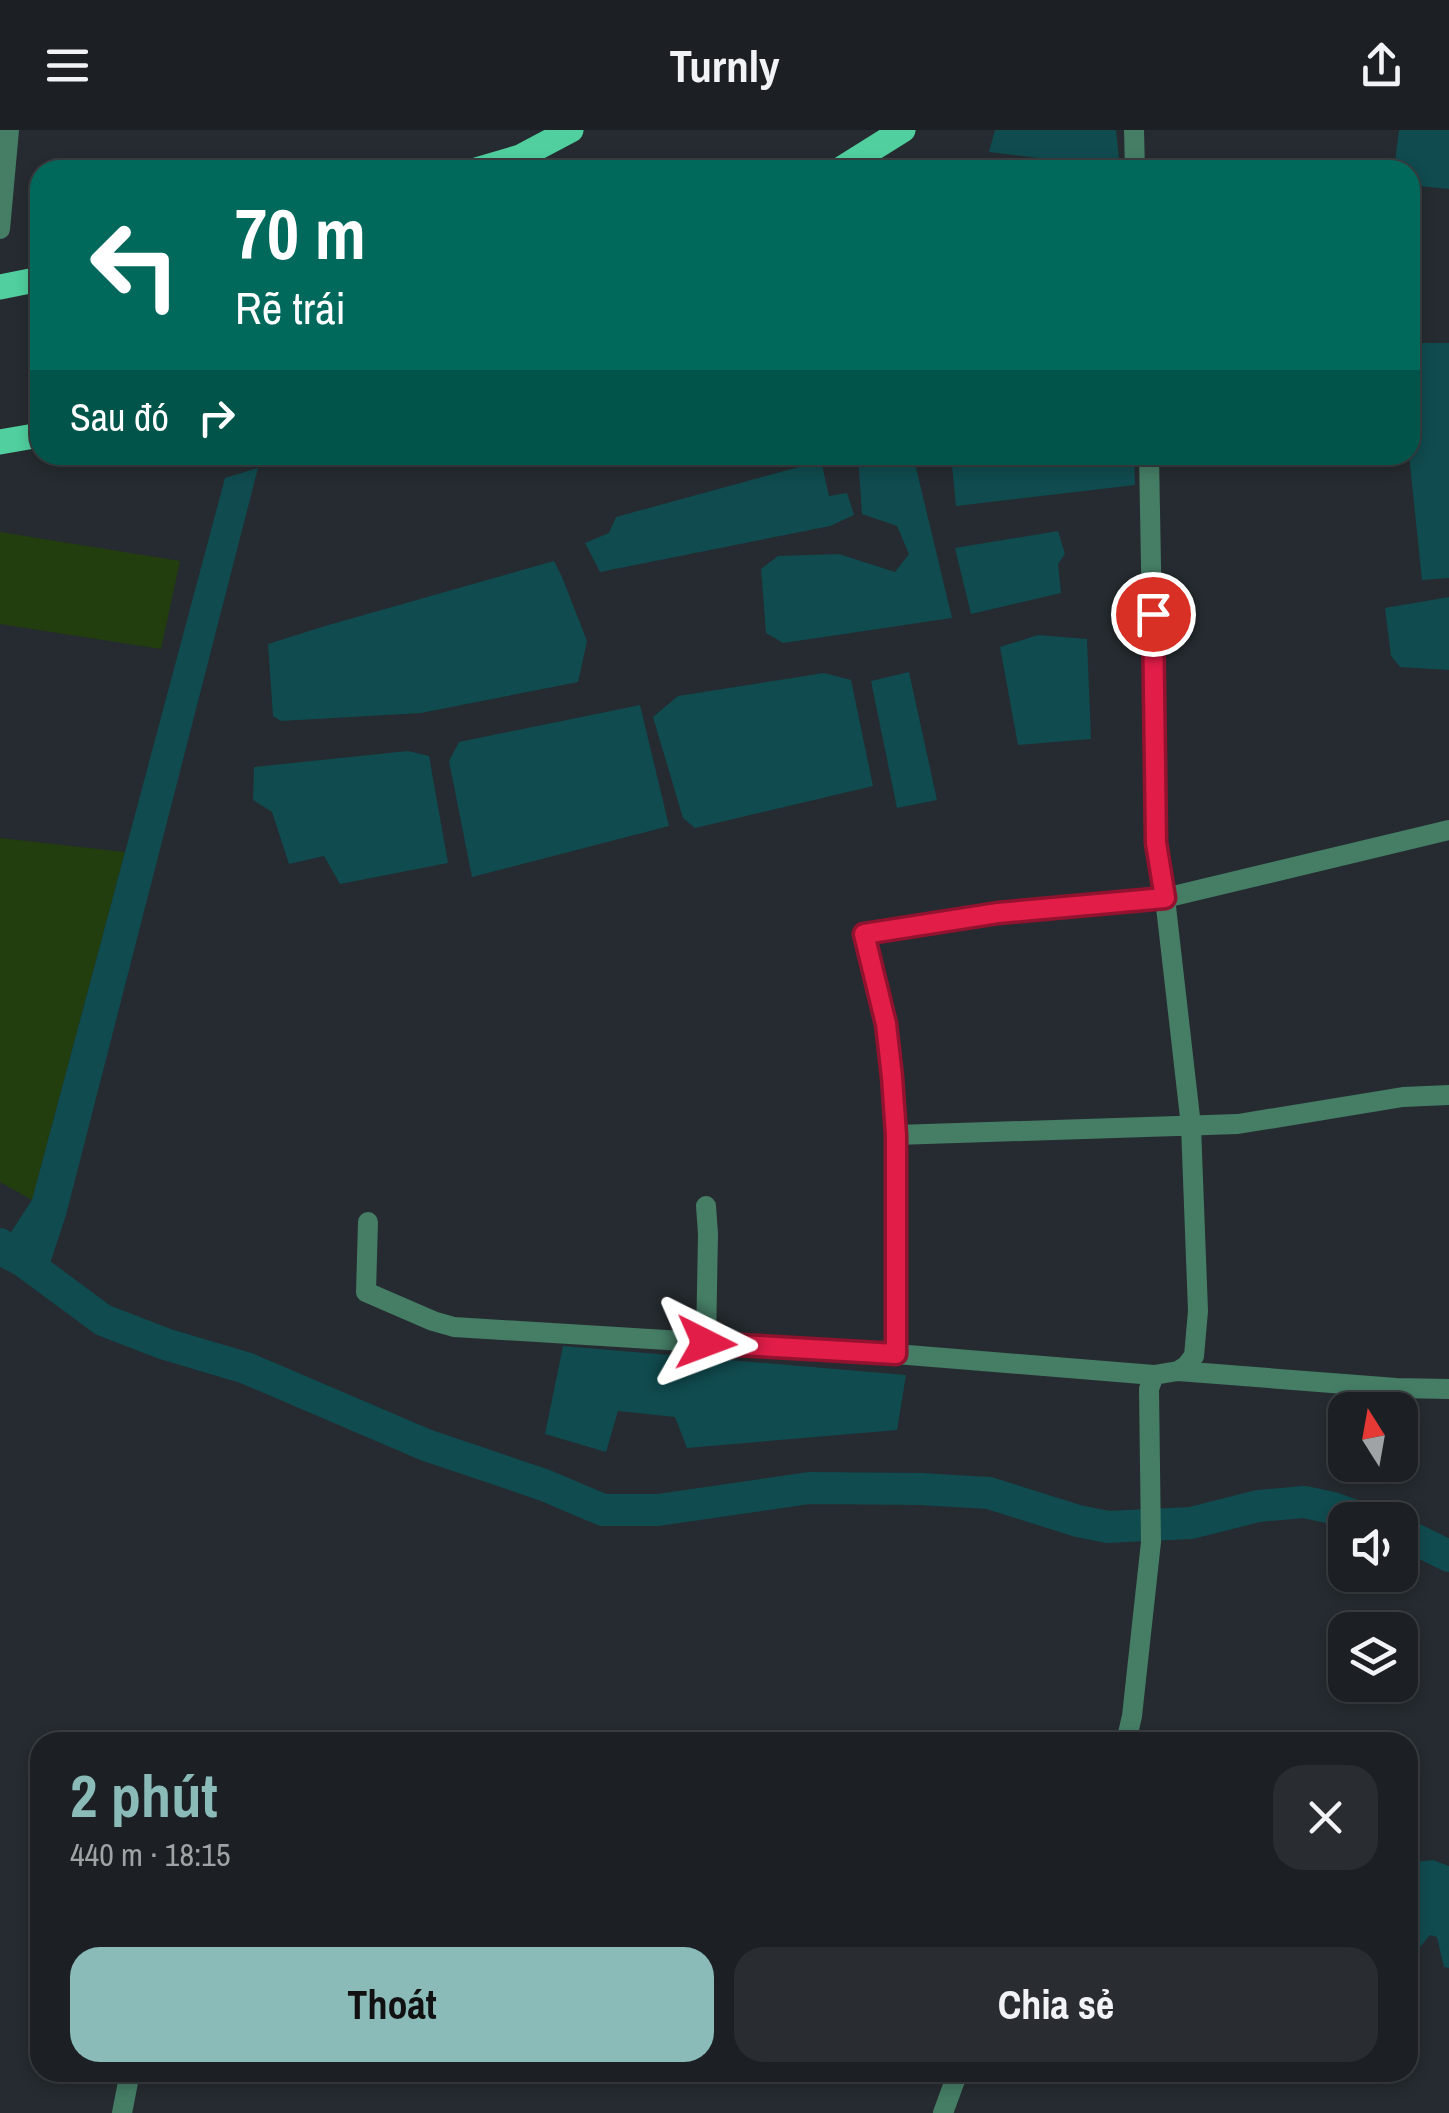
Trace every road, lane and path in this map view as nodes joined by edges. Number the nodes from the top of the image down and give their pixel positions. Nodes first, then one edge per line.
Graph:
1 (9, 130) edge
2 (571, 130) edge
3 (903, 130) edge
4 (1134, 130) edge
5 (510, 160) edge
6 (855, 160) edge
7 (1135, 160) edge
8 (0, 229) edge
9 (30, 281) edge
10 (0, 287) edge
11 (30, 437) edge
12 (0, 442) edge
13 (1149, 465) edge
14 (1449, 830) edge
15 (1165, 898) junction
16 (1449, 1095) edge
17 (1191, 1126) junction
18 (896, 1135) junction
19 (706, 1206) dead end
20 (368, 1222) dead end
21 (706, 1343) junction
22 (896, 1354) junction
23 (1178, 1371) junction
24 (1154, 1375) junction
25 (1449, 1389) edge
26 (1128, 1732) edge
27 (128, 2082) edge
28 (954, 2082) edge
29 (122, 2113) edge
30 (943, 2113) edge

1 - 8 street
2 - 5 main road
3 - 6 main road
4 - 7 street
9 - 10 main road
11 - 12 main road
13 - 15 street
14 - 15 street
15 - 17 street
15 - 18 street
16 - 17 street
17 - 18 street
17 - 23 street
18 - 22 street
19 - 21 street
20 - 21 street
21 - 22 street
22 - 24 street
23 - 24 street
23 - 25 street
24 - 26 street
27 - 29 street
28 - 30 street

